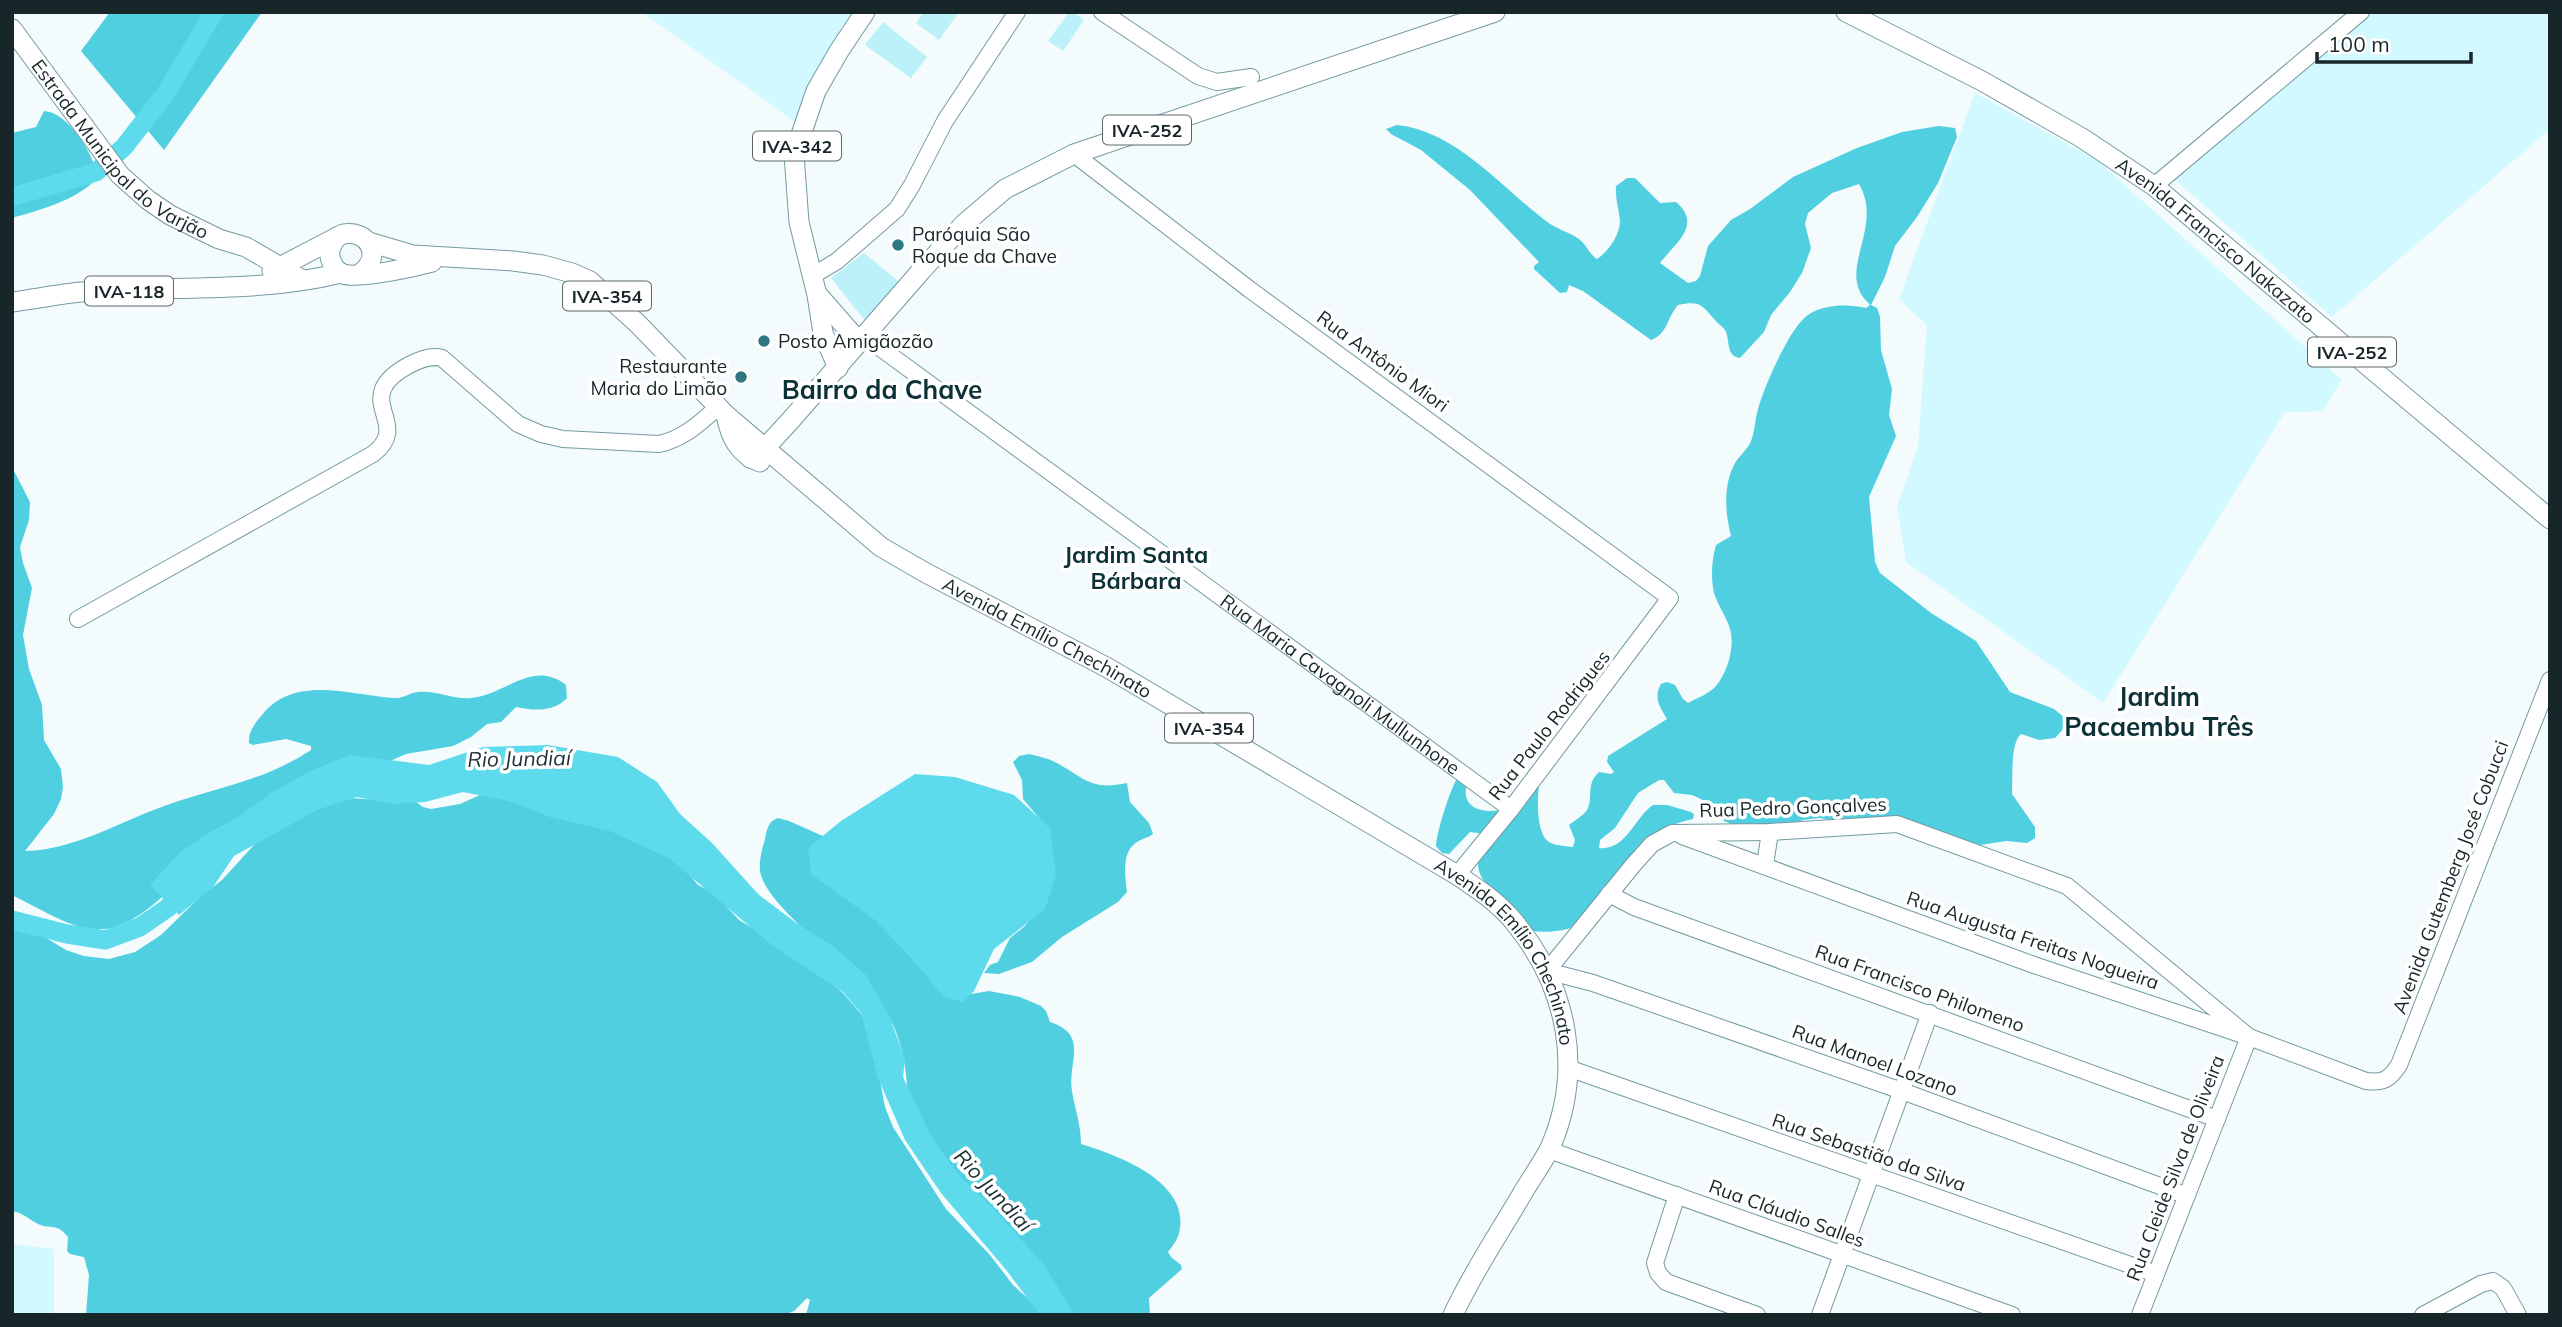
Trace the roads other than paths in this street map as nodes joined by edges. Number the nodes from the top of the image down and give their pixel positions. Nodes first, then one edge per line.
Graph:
1 (865, 12) edge
2 (1017, 12) edge
3 (1102, 12) edge
4 (1495, 12) edge
5 (1846, 12) edge
6 (2361, 12) edge
7 (12, 30) edge
8 (1251, 77) dead end
9 (1074, 154) junction
10 (2154, 186) junction
11 (337, 237) junction
12 (369, 242) junction
13 (246, 247) junction
14 (314, 248) junction
15 (447, 258) junction
16 (279, 266) junction
17 (361, 273) junction
18 (341, 274) junction
19 (301, 279) junction
20 (247, 285) junction
21 (814, 285) junction
22 (12, 302) edge
23 (824, 333) junction
24 (861, 339) junction
25 (838, 368) junction
26 (818, 390) junction
27 (722, 411) junction
28 (757, 453) junction
29 (2550, 519) edge
30 (1670, 598) joint
31 (78, 619) dead end
32 (2550, 680) edge
33 (1511, 809) junction
34 (1672, 832) junction
35 (1770, 832) junction
36 (1765, 865) junction
37 (1457, 876) junction
38 (1609, 894) junction
39 (1547, 971) junction
40 (1930, 1013) junction
41 (2249, 1037) junction
42 (1568, 1068) junction
43 (2382, 1083) joint
44 (1902, 1091) junction
45 (2217, 1119) junction
46 (1549, 1150) junction
47 (1871, 1175) junction
48 (1676, 1195) junction
49 (2187, 1196) junction
50 (1842, 1254) junction
51 (2156, 1274) junction
52 (1456, 1312) edge
53 (1757, 1315) edge
54 (1820, 1315) edge
55 (2012, 1315) edge
56 (2140, 1315) edge
57 (2423, 1315) edge
58 (2518, 1315) edge

1 - 21 main road, IVA-342
2 - 21 street
3 - 8 street
4 - 9 main road, IVA-252
5 - 10 main road, Avenida Francisco Nakazato / IVA-252
6 - 10 street
7 - 13 main road, Estrada Municipal do Varjão
9 - 24 main road, IVA-252
9 - 30 street, Rua Antônio Miori
10 - 29 main road, Avenida Francisco Nakazato / IVA-252
11 - 12 main road
11 - 14 main road, IVA-118
11 - 18 main road
12 - 15 main road, IVA-354
12 - 17 main road
13 - 14 main road
13 - 16 main road
14 - 16 main road, IVA-118
15 - 17 main road, IVA-354
15 - 27 main road, IVA-354
16 - 19 main road
16 - 20 main road, IVA-118
17 - 18 main road
18 - 19 main road, IVA-118
19 - 20 main road, IVA-118
20 - 22 main road, IVA-118
21 - 23 main road
21 - 24 main road, Rua Maria Cavagnoli Mullunhone
23 - 25 main road
23 - 26 main road
24 - 25 main road, IVA-252
24 - 33 street, Rua Maria Cavagnoli Mullunhone
25 - 26 main road, IVA-252
26 - 28 main road, IVA-252
27 - 28 main road, Avenida Emílio Chechinato
27 - 31 street
28 - 37 main road, Avenida Emílio Chechinato / IVA-354
30 - 33 street, Rua Paulo Rodrigues
32 - 43 street, Avenida Gutemberg José Cobucci
33 - 37 street, Rua Paulo Rodrigues
34 - 35 street, Rua Pedro Gonçalves
34 - 36 street, Rua Augusta Freitas Nogueira
34 - 38 street
35 - 36 street
35 - 41 street, Rua Pedro Gonçalves
36 - 41 street, Rua Augusta Freitas Nogueira
37 - 39 main road, Avenida Emílio Chechinato / IVA-354
38 - 39 street
38 - 40 street, Rua Francisco Philomeno
39 - 42 main road, Avenida Emílio Chechinato / IVA-354
39 - 44 street, Rua Manoel Lozano
40 - 44 street
40 - 45 street, Rua Francisco Philomeno
41 - 43 street, Rua Augusta Freitas Nogueira
41 - 45 street, Rua Cleide Silva de Oliveira
42 - 46 main road, Avenida Emílio Chechinato / IVA-354
42 - 47 street, Rua Sebastião da Silva
44 - 47 street
44 - 49 street, Rua Manoel Lozano
45 - 49 street, Rua Cleide Silva de Oliveira
46 - 48 street, Rua Cláudio Salles
46 - 52 main road, Avenida Emílio Chechinato / IVA-354
47 - 50 street
47 - 51 street, Rua Sebastião da Silva
48 - 50 street, Rua Cláudio Salles
48 - 53 street
49 - 51 street, Rua Cleide Silva de Oliveira
50 - 54 street
50 - 55 street, Rua Cláudio Salles
51 - 56 street, Rua Cleide Silva de Oliveira
57 - 58 street

